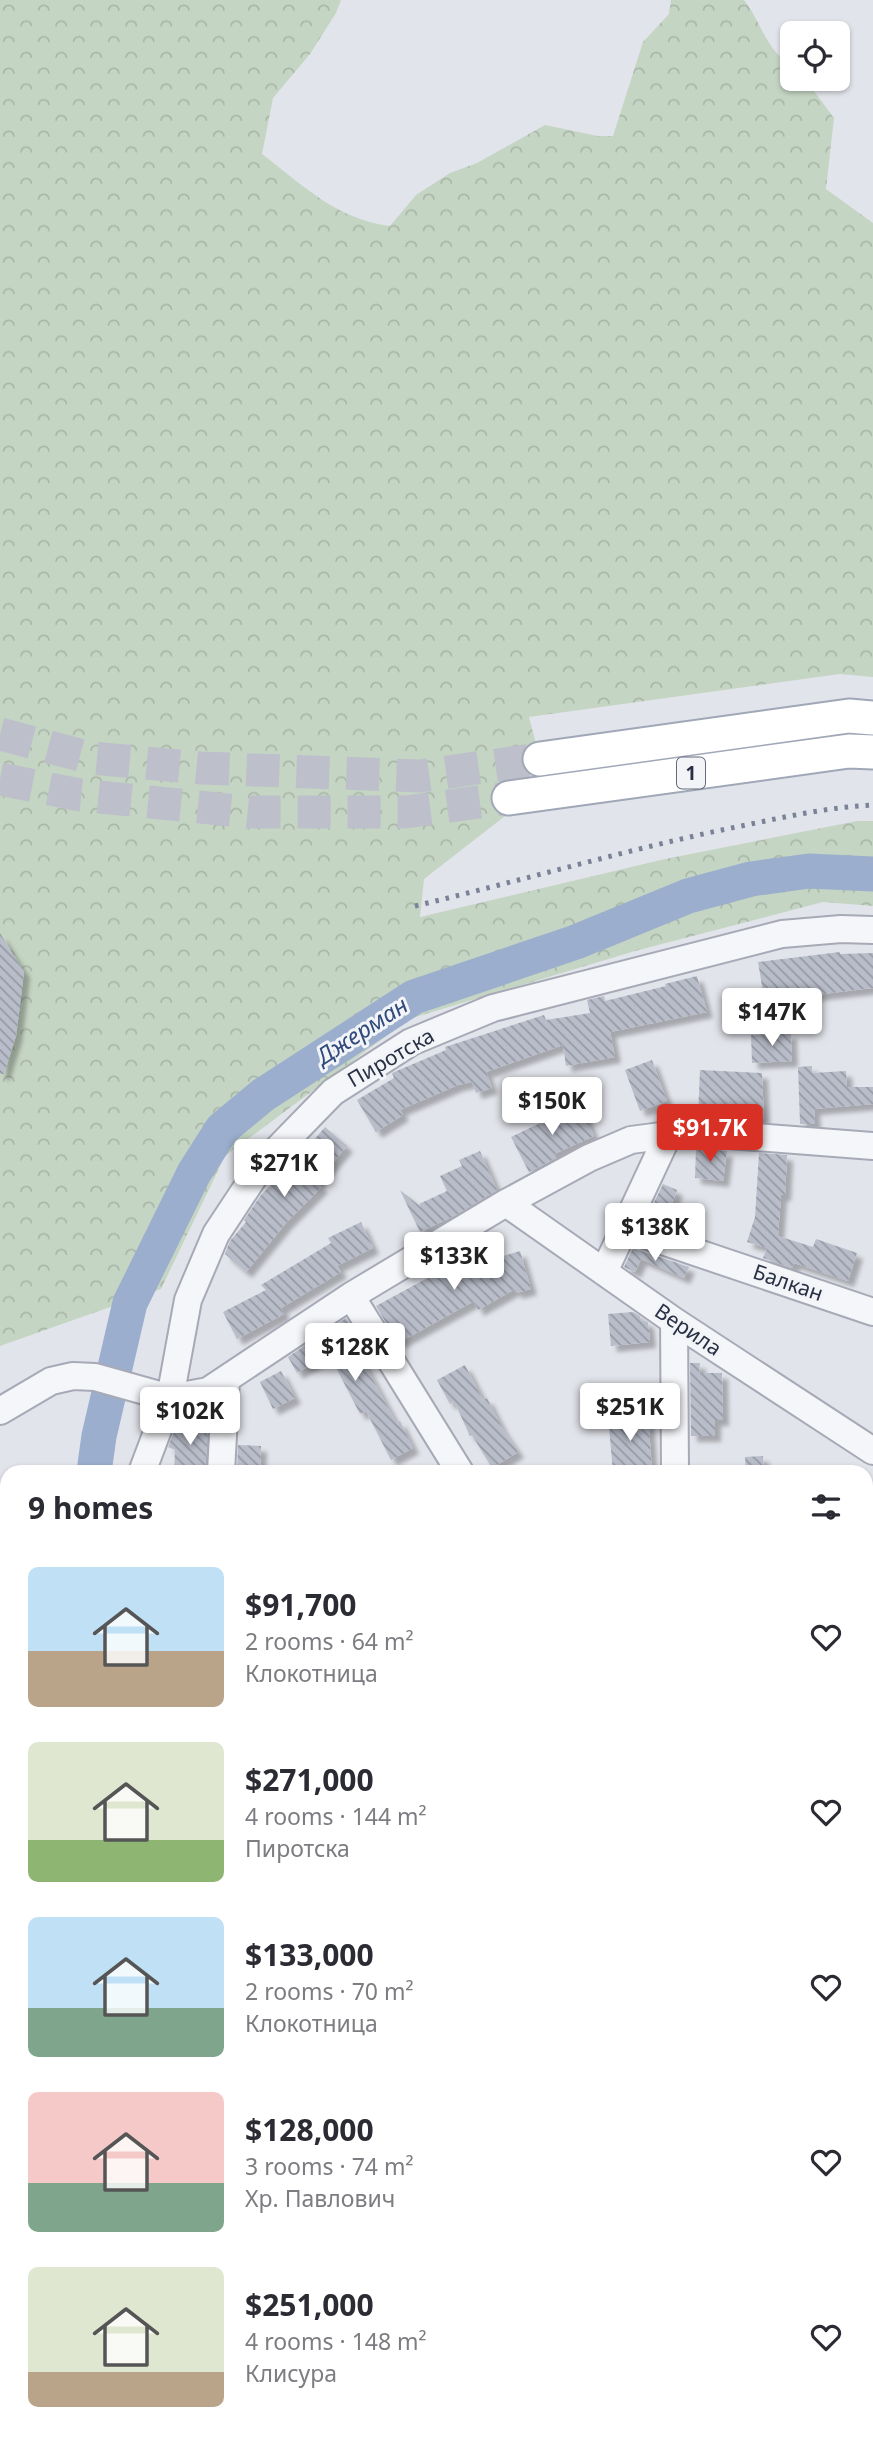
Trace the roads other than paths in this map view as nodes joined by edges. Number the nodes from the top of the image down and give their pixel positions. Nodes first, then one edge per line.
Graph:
1 (873, 718) edge
2 (873, 752) edge
3 (540, 759) tunnel mouth
4 (509, 798) tunnel mouth
5 (873, 930) edge
6 (667, 1135) junction
7 (873, 1146) edge
8 (506, 1203) junction
9 (624, 1228) junction
10 (604, 1272) junction
11 (351, 1296) junction
12 (873, 1312) edge
13 (674, 1321) junction
14 (226, 1380) junction
15 (160, 1395) junction
16 (0, 1411) edge
17 (873, 1451) edge
18 (144, 1465) edge
19 (221, 1465) edge
20 (456, 1465) edge
21 (675, 1465) edge

1 - 3 main road, 1
2 - 4 main road, 1
5 - 15 street, Пиротска
6 - 7 street
6 - 8 street
6 - 9 street
8 - 10 street, Верила
8 - 11 street
9 - 10 street
9 - 12 street, Балкан
10 - 13 street, Верила
11 - 14 street
11 - 20 street
13 - 17 street, Верила
13 - 21 street
14 - 15 street
14 - 19 street
15 - 16 street
15 - 18 street, Пиротска

